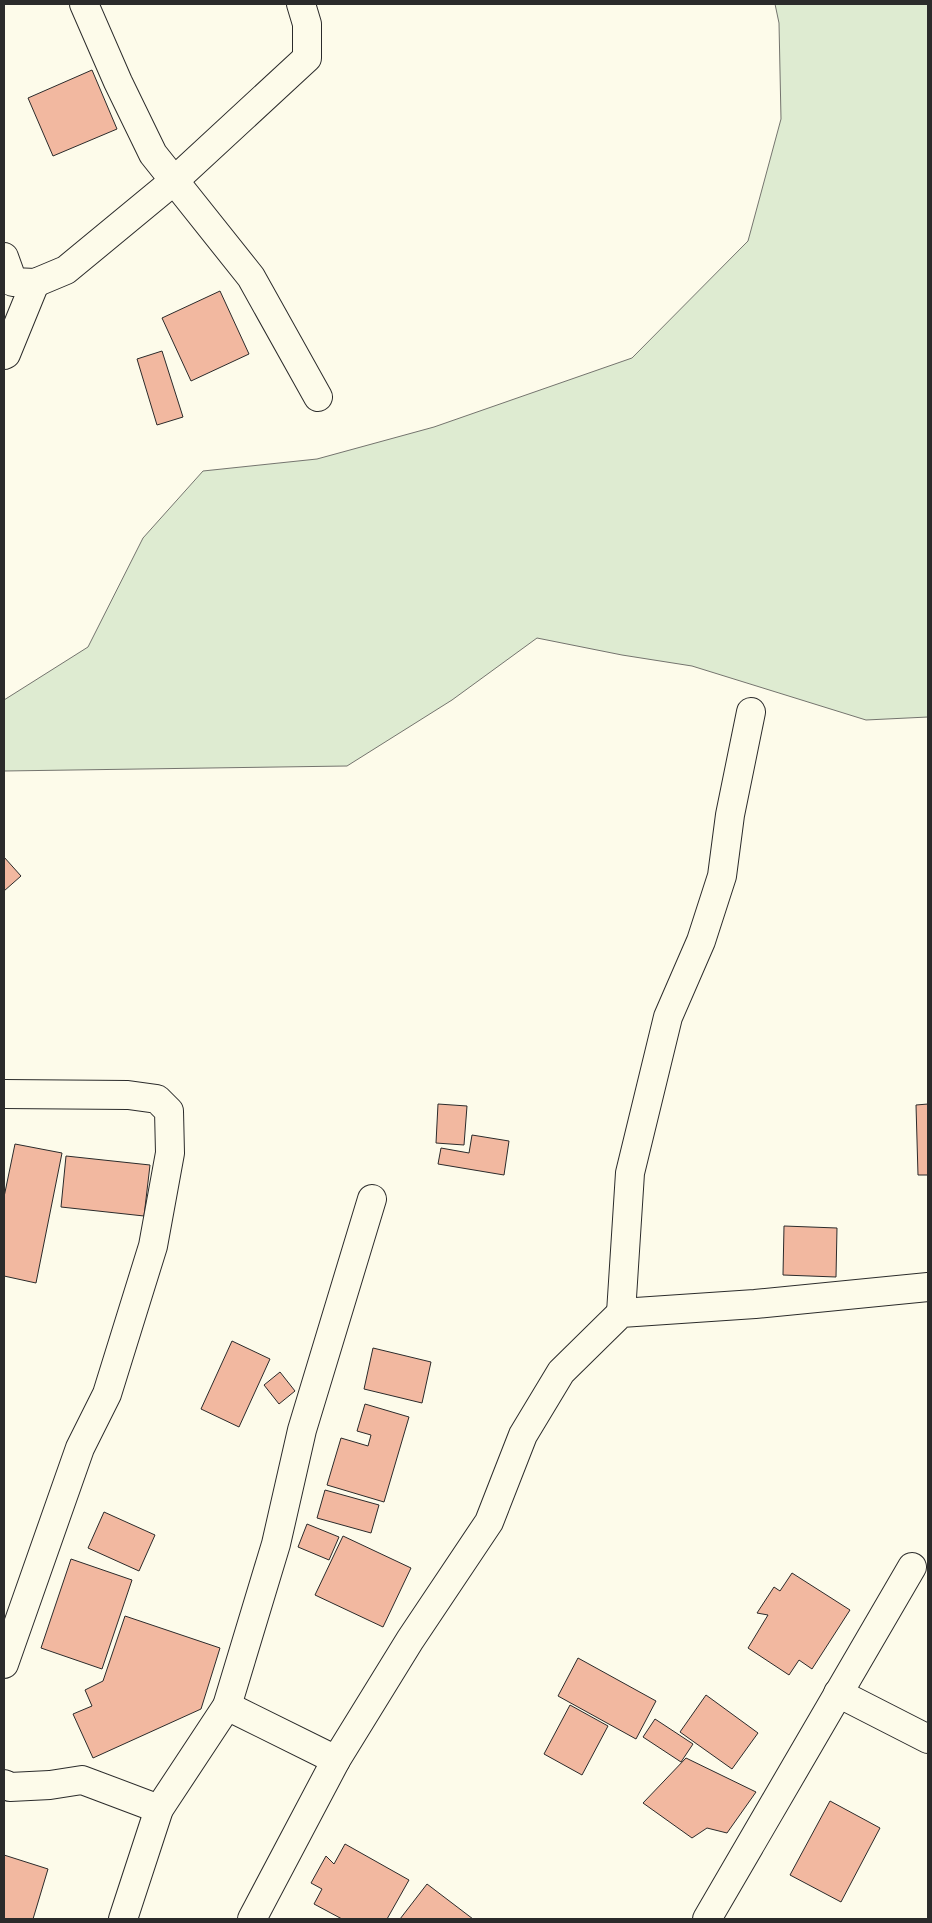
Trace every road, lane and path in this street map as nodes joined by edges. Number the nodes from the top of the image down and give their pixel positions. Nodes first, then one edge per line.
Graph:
1 (84, 4) edge
2 (302, 4) edge
3 (175, 180) junction
4 (4, 257) edge
5 (35, 283) junction
6 (4, 355) edge
7 (318, 397) dead end
8 (751, 712) dead end
9 (4, 1094) edge
10 (372, 1199) dead end
11 (928, 1287) edge
12 (621, 1313) junction
13 (912, 1567) dead end
14 (4, 1664) edge
15 (838, 1693) junction
16 (227, 1706) junction
17 (928, 1739) edge
18 (336, 1760) junction
19 (4, 1784) edge
20 (159, 1809) junction
21 (715, 1917) edge
22 (123, 1919) edge
23 (252, 1919) edge

1 - 3 street
2 - 3 street
3 - 5 street
3 - 7 street
4 - 5 street
5 - 6 street
8 - 12 street
9 - 14 street
10 - 16 street
11 - 12 street
12 - 18 street
13 - 15 street
15 - 17 street
15 - 21 street
16 - 18 street
16 - 20 street
18 - 23 street
19 - 20 street
20 - 22 street

